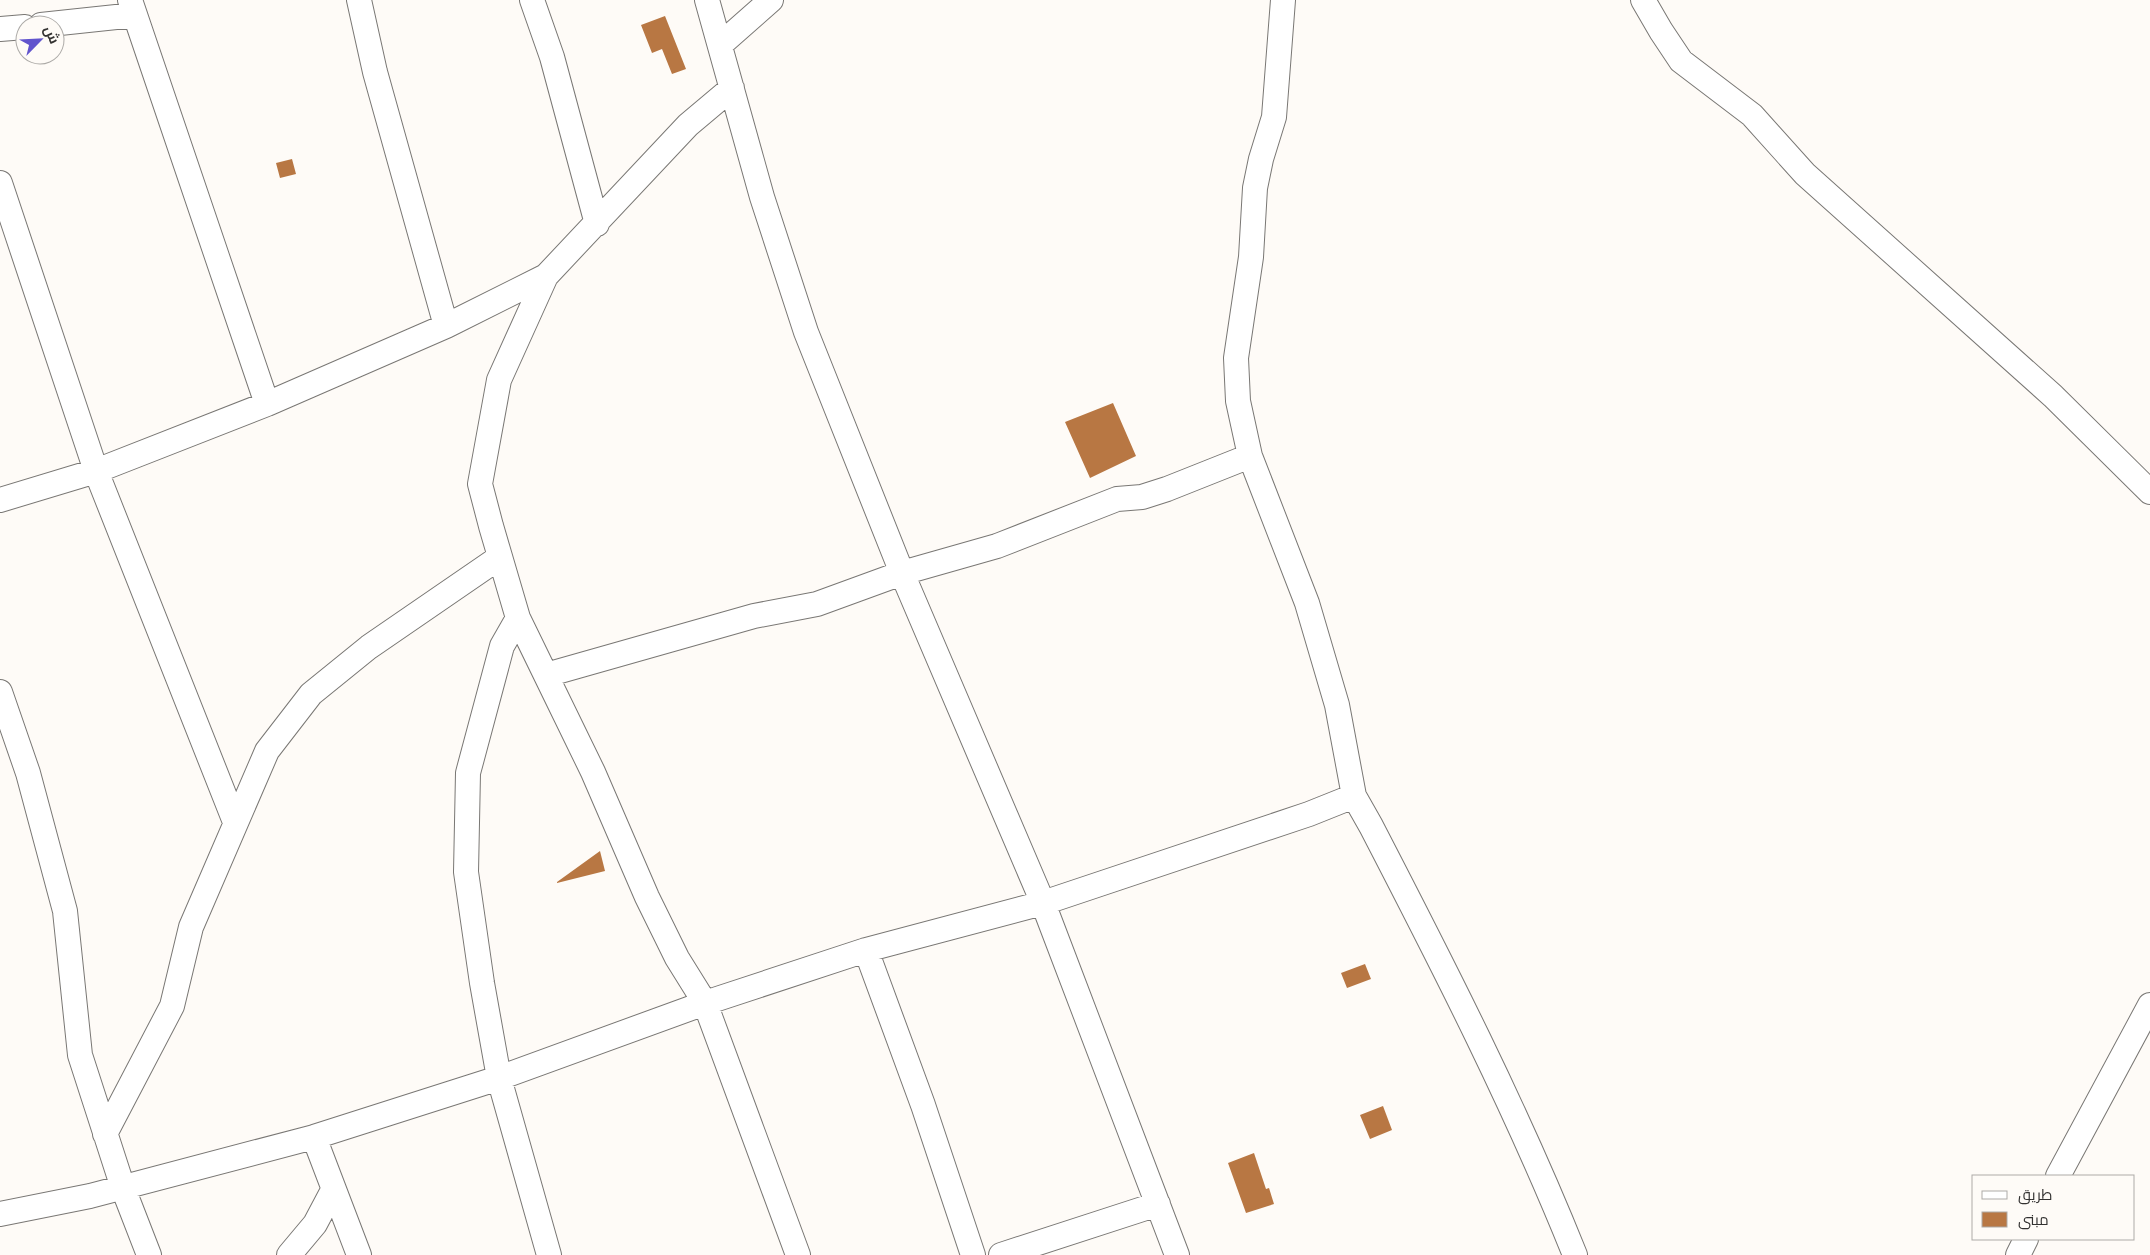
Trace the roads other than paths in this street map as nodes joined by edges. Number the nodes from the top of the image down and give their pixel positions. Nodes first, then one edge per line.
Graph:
1 (360, 0) edge
2 (532, 0) edge
3 (707, 0) edge
4 (771, 0) edge
5 (1283, 0) edge
6 (1643, 0) edge
7 (132, 7) edge
8 (65, 20) edge
9 (15, 28) edge
10 (0, 30) edge
11 (720, 45) junction
12 (732, 88) junction
13 (0, 183) edge
14 (597, 224) junction
15 (546, 276) junction
16 (446, 326) junction
17 (267, 404) junction
18 (1250, 456) junction
19 (96, 471) junction
20 (2150, 492) edge
21 (0, 500) edge
22 (500, 557) junction
23 (902, 573) junction
24 (518, 618) junction
25 (546, 675) junction
26 (0, 692) edge
27 (1354, 796) junction
28 (235, 822) junction
29 (1043, 903) junction
30 (866, 950) junction
31 (705, 1003) junction
32 (2150, 1005) edge
33 (499, 1078) junction
34 (105, 1134) junction
35 (314, 1137) junction
36 (2059, 1175) edge
37 (123, 1188) junction
38 (333, 1190) junction
39 (1158, 1204) junction
40 (0, 1214) edge
41 (2026, 1240) edge
42 (149, 1255) edge
43 (289, 1255) edge
44 (359, 1255) edge
45 (548, 1255) edge
46 (798, 1255) edge
47 (973, 1255) edge
48 (1001, 1255) edge
49 (1177, 1255) edge
50 (1575, 1255) edge
51 (2018, 1255) edge

1 - 16 street
2 - 14 street
3 - 11 street
4 - 11 street
5 - 18 street
6 - 20 street
7 - 8 street
7 - 17 street
9 - 10 street
11 - 12 street
12 - 14 street
12 - 23 street
13 - 19 street
14 - 15 street
15 - 16 street
15 - 22 street
16 - 17 street
17 - 19 street
18 - 23 street
18 - 27 street
19 - 21 street
19 - 28 street
22 - 24 street
22 - 28 street
23 - 25 street
23 - 29 street
24 - 25 street
24 - 33 street
25 - 31 street
26 - 34 street
27 - 29 street
27 - 50 street
28 - 34 street
29 - 30 street
29 - 39 street
30 - 31 street
30 - 47 street
31 - 33 street
31 - 46 street
32 - 36 street
33 - 35 street
33 - 45 street
34 - 37 street
35 - 37 street
35 - 38 street
37 - 40 street
37 - 42 street
38 - 43 street
38 - 44 street
39 - 48 street
39 - 49 street
41 - 51 street

